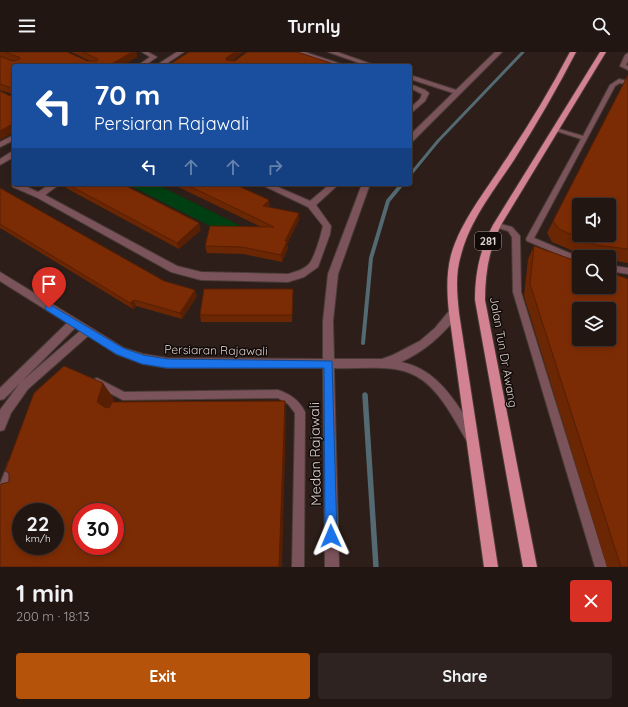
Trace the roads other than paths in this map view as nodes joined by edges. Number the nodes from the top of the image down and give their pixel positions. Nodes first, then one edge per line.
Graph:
1 (144, 52) edge
2 (181, 52) edge
3 (298, 52) edge
4 (331, 52) edge
5 (499, 52) edge
6 (573, 52) edge
7 (603, 52) edge
8 (628, 55) edge
9 (143, 64) edge
10 (161, 64) edge
11 (337, 64) edge
12 (368, 64) edge
13 (628, 68) edge
14 (412, 79) edge
15 (628, 84) edge
16 (412, 87) edge
17 (456, 92) junction
18 (412, 110) edge
19 (556, 130) junction
20 (412, 137) edge
21 (12, 138) edge
22 (584, 138) junction
23 (2, 143) edge
24 (12, 155) edge
25 (0, 163) edge
26 (18, 186) edge
27 (53, 186) edge
28 (268, 186) edge
29 (333, 186) edge
30 (363, 186) edge
31 (39, 195) junction
32 (311, 205) junction
33 (497, 225) junction
34 (572, 257) edge
35 (616, 269) edge
36 (628, 272) edge
37 (0, 276) edge
38 (454, 313) junction
39 (74, 323) junction
40 (87, 331) junction
41 (328, 364) junction
42 (383, 364) junction
43 (86, 376) edge
44 (0, 395) edge
45 (0, 426) edge
46 (474, 442) junction
47 (15, 456) edge
48 (15, 490) edge
49 (1, 493) edge
50 (298, 567) edge
51 (332, 567) edge
52 (491, 567) edge
53 (530, 567) edge
54 (601, 567) edge

1 - 9 lane
2 - 10 street
3 - 11 street
4 - 12 street
5 - 17 street
6 - 38 main road, 281
7 - 19 main road, Jalan Tun Dr Awang / 281
8 - 13 lane
14 - 17 street
15 - 22 lane
16 - 18 street
17 - 20 street
19 - 22 lane
19 - 33 main road, Jalan Tun Dr Awang / 281
21 - 23 street
22 - 34 lane
24 - 25 street
26 - 31 street
27 - 31 street
28 - 32 street
29 - 32 street
30 - 41 street, Medan Rajawali
31 - 32 street
33 - 53 main road, Jalan Tun Dr Awang / 281
33 - 54 lane
35 - 36 lane
37 - 39 street, Persiaran Rajawali
38 - 42 street, Persiaran Rajawali
38 - 46 main road, 281
39 - 40 street, Persiaran Rajawali
39 - 44 street
40 - 41 street, Persiaran Rajawali
40 - 45 street
41 - 42 street, Persiaran Rajawali
41 - 51 street, Medan Rajawali
42 - 46 street, Persiaran Rajawali
43 - 50 lane
46 - 52 main road, 281
47 - 49 lane
48 - 49 lane

